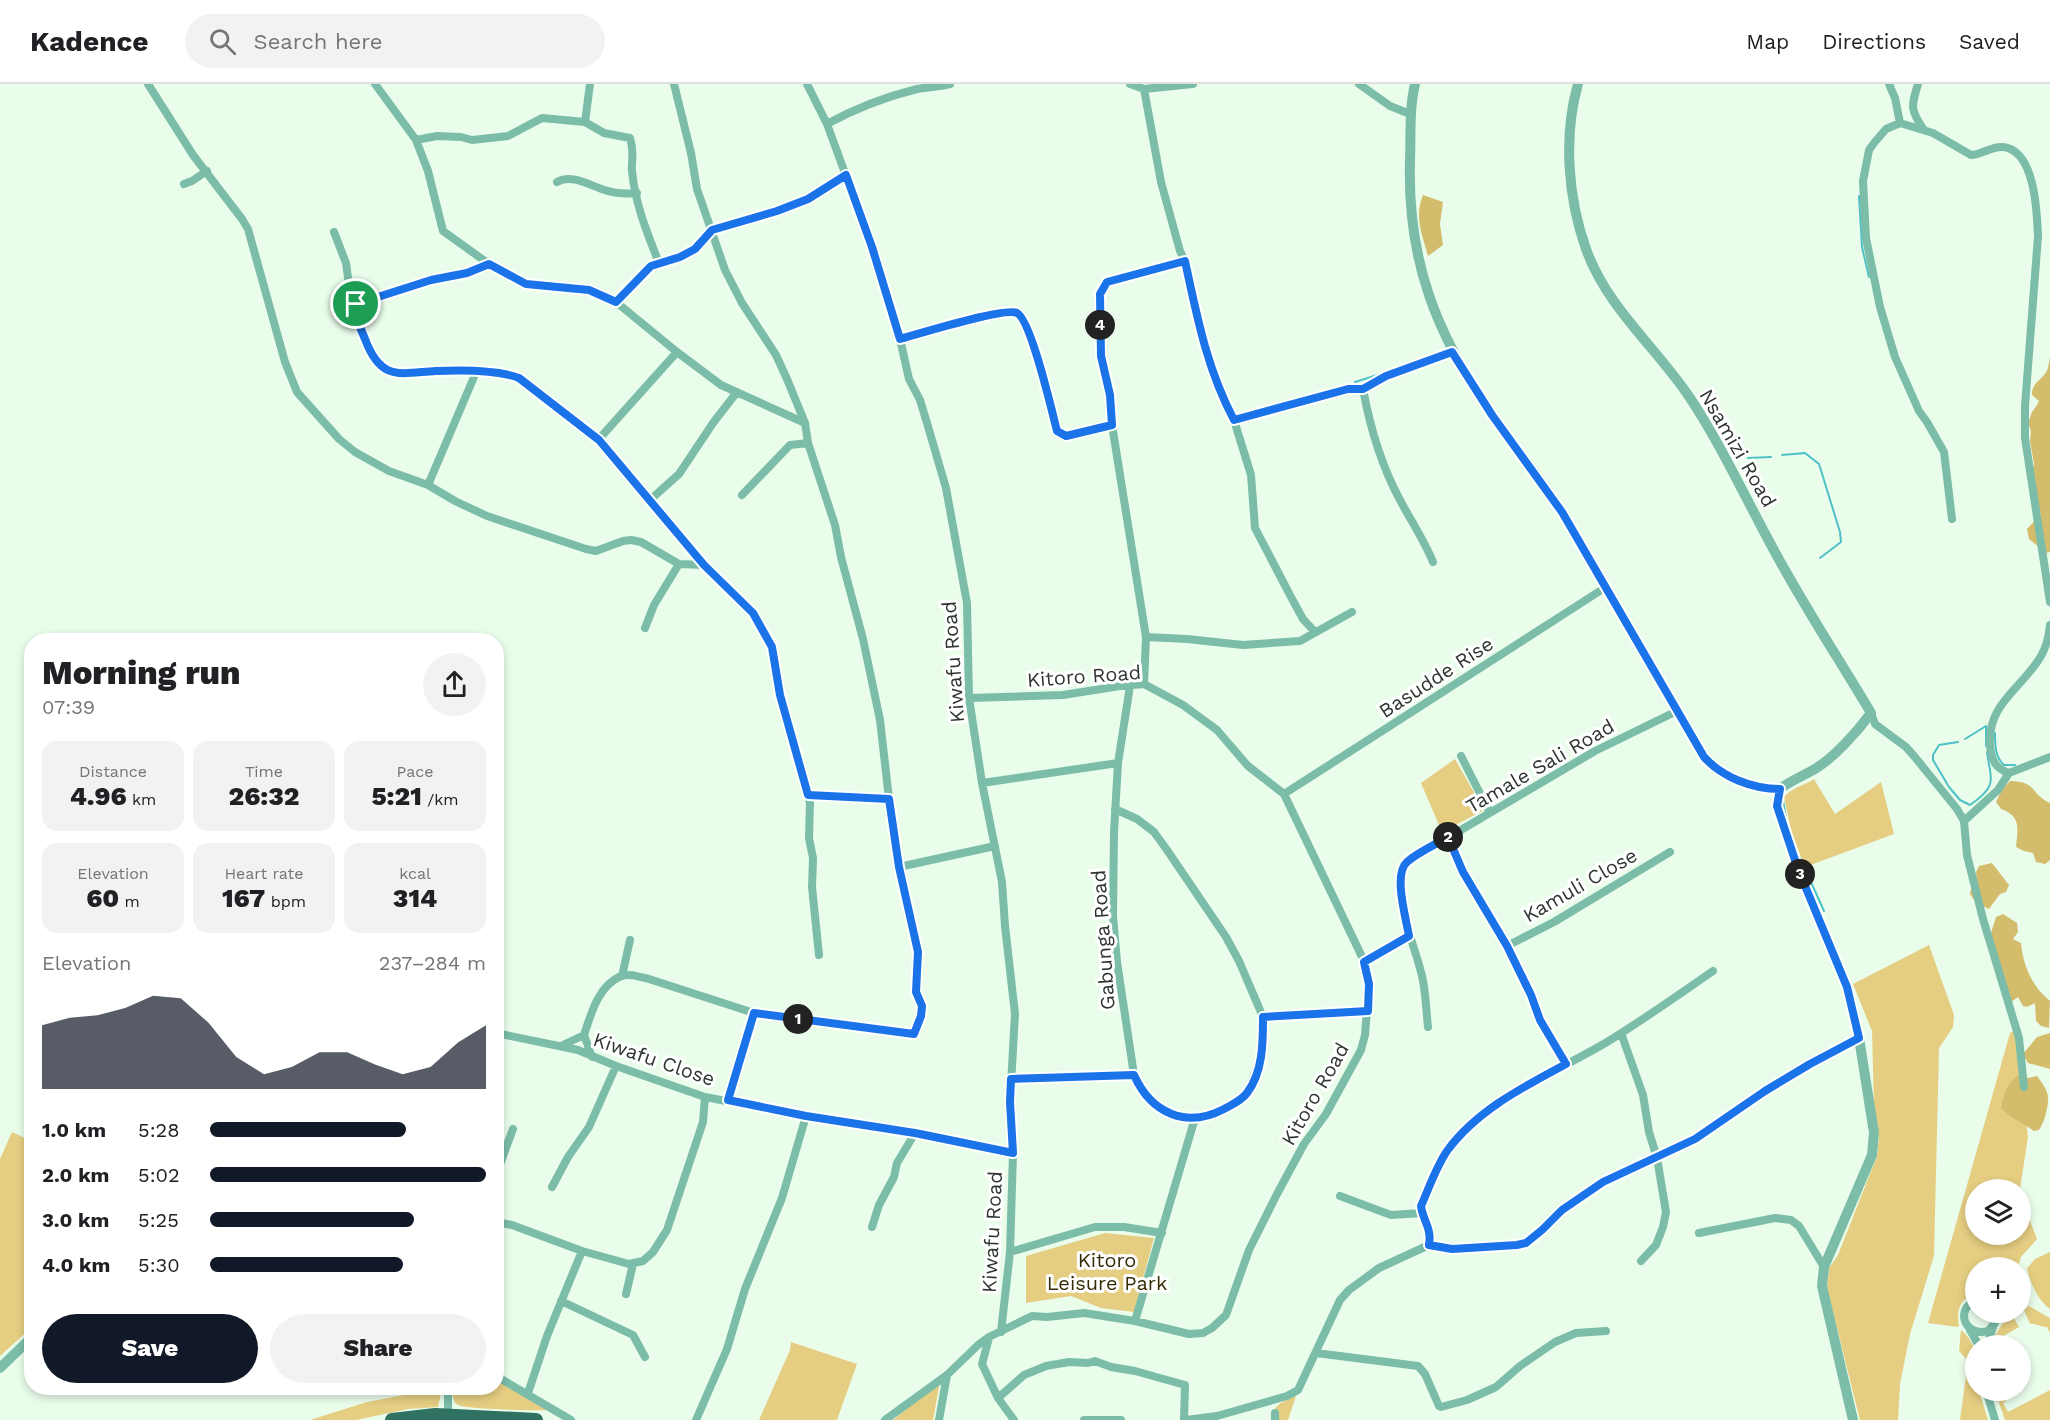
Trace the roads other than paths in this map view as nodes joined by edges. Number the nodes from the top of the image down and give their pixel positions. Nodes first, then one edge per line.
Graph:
1 (148, 84) edge
2 (375, 84) edge
3 (590, 84) edge
4 (674, 84) edge
5 (807, 84) edge
6 (950, 84) edge
7 (1130, 84) edge
8 (1193, 84) edge
9 (1359, 84) edge
10 (1415, 84) edge
11 (1578, 84) edge
12 (1889, 84) edge
13 (1918, 84) edge
14 (1144, 89) junction
15 (1410, 114) junction
16 (585, 122) junction
17 (1900, 123) junction
18 (827, 124) junction
19 (1924, 130) junction
20 (416, 140) junction
21 (207, 171) junction
22 (846, 175) junction
23 (557, 182) dead end
24 (184, 184) dead end
25 (637, 193) junction
26 (712, 230) junction
27 (334, 232) dead end
28 (1185, 261) junction
29 (659, 263) junction
30 (489, 264) junction
31 (616, 302) junction
32 (356, 304) junction
33 (900, 339) junction
34 (677, 352) junction
35 (1452, 352) junction
36 (471, 370) junction
37 (1363, 389) junction
38 (737, 392) junction
39 (1234, 420) junction
40 (805, 423) junction
41 (1112, 425) junction
42 (599, 440) junction
43 (808, 443) junction
44 (428, 485) junction
45 (742, 495) dead end
46 (650, 500) junction
47 (1952, 519) dead end
48 (1433, 562) dead end
49 (679, 564) junction
50 (704, 565) junction
51 (1606, 587) junction
52 (2050, 602) edge
53 (1352, 612) dead end
54 (2050, 625) edge
55 (645, 628) dead end
56 (1314, 632) junction
57 (1146, 637) junction
58 (1144, 684) junction
59 (1130, 686) junction
60 (969, 698) junction
61 (1677, 711) junction
62 (1871, 713) junction
63 (1461, 756) dead end
64 (2050, 757) edge
65 (1118, 764) junction
66 (2010, 773) junction
67 (982, 783) junction
68 (1780, 789) junction
69 (1284, 794) junction
70 (808, 795) junction
71 (889, 799) junction
72 (1115, 809) junction
73 (1490, 813) junction
74 (1964, 821) junction
75 (1448, 837) junction
76 (994, 846) junction
77 (1670, 852) dead end
78 (899, 867) junction
79 (1409, 936) junction
80 (630, 940) dead end
81 (1507, 946) junction
82 (819, 955) dead end
83 (1364, 962) junction
84 (1713, 971) dead end
85 (622, 976) junction
86 (1368, 1011) junction
87 (754, 1013) junction
88 (1263, 1017) junction
89 (1428, 1027) dead end
90 (1621, 1033) junction
91 (504, 1035) edge
92 (584, 1035) junction
93 (1859, 1038) junction
94 (561, 1046) junction
95 (592, 1057) junction
96 (1566, 1064) junction
97 (616, 1066) junction
98 (1134, 1075) junction
99 (1011, 1079) junction
100 (2024, 1087) dead end
101 (705, 1097) junction
102 (728, 1100) junction
103 (806, 1116) junction
104 (1195, 1118) junction
105 (513, 1130) dead end
106 (915, 1133) junction
107 (1013, 1153) junction
108 (504, 1154) edge
109 (1657, 1158) junction
110 (552, 1187) dead end
111 (1340, 1196) dead end
112 (1422, 1213) junction
113 (504, 1224) edge
114 (872, 1227) dead end
115 (1162, 1233) junction
116 (1699, 1233) dead end
117 (1429, 1245) junction
118 (582, 1251) junction
119 (1010, 1252) junction
120 (1641, 1260) dead end
121 (633, 1264) junction
122 (1824, 1266) junction
123 (626, 1294) dead end
124 (561, 1301) junction
125 (1965, 1310) edge
126 (1135, 1322) junction
127 (1994, 1323) edge
128 (1993, 1327) junction
129 (1970, 1329) junction
130 (1606, 1331) dead end
131 (1001, 1332) junction
132 (1973, 1335) edge
133 (1990, 1335) edge
134 (989, 1337) junction
135 (24, 1345) edge
136 (1316, 1353) junction
137 (645, 1357) dead end
138 (0, 1368) edge
139 (947, 1375) junction
140 (504, 1380) edge
141 (528, 1393) junction
142 (448, 1395) edge
143 (998, 1398) junction
144 (1989, 1401) edge
145 (448, 1418) edge
146 (392, 1420) edge
147 (536, 1420) edge
148 (571, 1420) edge
149 (696, 1420) edge
150 (885, 1420) edge
151 (939, 1420) edge
152 (1014, 1420) edge
153 (1084, 1420) edge
154 (1121, 1420) edge
155 (1185, 1420) edge
156 (1853, 1420) edge
157 (1995, 1420) edge

1 - 21 street
2 - 20 street
3 - 16 street
4 - 26 street
5 - 18 street, Kiwafu Road
6 - 18 street
7 - 14 street
8 - 14 street
9 - 15 street
10 - 15 street
11 - 62 street, Nsamizi Road
12 - 17 street
13 - 19 street
14 - 28 street
15 - 35 street
16 - 20 street
16 - 25 street
17 - 19 street
17 - 47 street
18 - 22 street, Kiwafu Road
19 - 52 street
20 - 30 street
21 - 24 street
21 - 44 street
22 - 26 street
22 - 33 street, Kiwafu Road
23 - 25 street
25 - 29 street
26 - 29 street
26 - 40 street
27 - 32 street
28 - 39 street
28 - 41 street
29 - 31 street
30 - 31 street
30 - 32 street
31 - 34 street
32 - 36 street
33 - 41 street
33 - 60 street, Kiwafu Road
34 - 38 street
34 - 42 street
35 - 37 street
35 - 51 street
36 - 42 street
36 - 44 street
37 - 39 street
37 - 48 street
38 - 40 street
38 - 46 street
39 - 56 street
40 - 43 street
41 - 57 street
42 - 46 street
43 - 45 street
43 - 71 street
44 - 49 street
46 - 50 street
49 - 50 street
49 - 55 street
50 - 70 street
51 - 61 street
51 - 69 street, Basudde Rise
53 - 56 street
54 - 66 street
56 - 57 street
57 - 58 street
58 - 59 street, Kitoro Road
58 - 69 street, Kitoro Road
59 - 60 street, Kitoro Road
59 - 65 street, Gabunga Road
60 - 67 street, Kiwafu Road
61 - 68 street
61 - 73 street, Tamale Sali Road
62 - 68 street
62 - 74 street
63 - 73 street
64 - 66 street
65 - 67 street
65 - 72 street, Gabunga Road
66 - 74 street
67 - 76 street, Kiwafu Road
68 - 93 street
69 - 83 street, Kitoro Road
70 - 71 street
70 - 82 street
71 - 78 street
72 - 88 street
72 - 98 street, Gabunga Road
73 - 75 street, Tamale Sali Road
74 - 100 street
75 - 79 street, Tamale Sali Road
75 - 81 street
76 - 78 street
76 - 99 street, Kiwafu Road
77 - 81 street, Kamuli Close
78 - 87 street
79 - 83 street
79 - 89 street
80 - 85 street
81 - 96 street
83 - 86 street, Kitoro Road
84 - 90 street
85 - 87 street
85 - 92 street
86 - 88 street
86 - 126 street, Kitoro Road
87 - 102 street
88 - 104 street
90 - 96 street
90 - 109 street
91 - 94 street, Kiwafu Close
92 - 94 street
92 - 95 street
93 - 109 street
93 - 122 street
94 - 95 street, Kiwafu Close
95 - 97 street, Kiwafu Close
96 - 112 street
97 - 101 street, Kiwafu Close
97 - 110 street
98 - 99 street
98 - 104 street, Gabunga Road
99 - 107 street, Kiwafu Road
101 - 102 street, Kiwafu Close
101 - 121 street
102 - 103 street, Kiwafu Close
103 - 106 street, Kiwafu Close
103 - 149 street
104 - 115 street
105 - 108 street
106 - 107 street, Kiwafu Close
106 - 114 street
107 - 119 street, Kiwafu Road
109 - 117 street
109 - 120 street
111 - 112 street
112 - 117 street
113 - 118 street
115 - 119 street
115 - 126 street
116 - 122 street
117 - 136 street
118 - 121 street
118 - 124 street
119 - 131 street, Kiwafu Road
121 - 123 street
122 - 156 street
124 - 137 street
124 - 141 street
125 - 129 street
126 - 131 street, Kitoro Road
127 - 128 street
128 - 129 street
128 - 133 street
129 - 132 street
130 - 136 street
131 - 134 street, Kitoro Road
134 - 139 street, Kitoro Road
134 - 143 street
135 - 138 street
136 - 155 street
139 - 150 street, Kitoro Road
139 - 151 street
140 - 141 street
141 - 148 street
142 - 145 street
143 - 152 street
143 - 155 street
144 - 157 street
145 - 146 highway
145 - 147 highway
153 - 154 street

